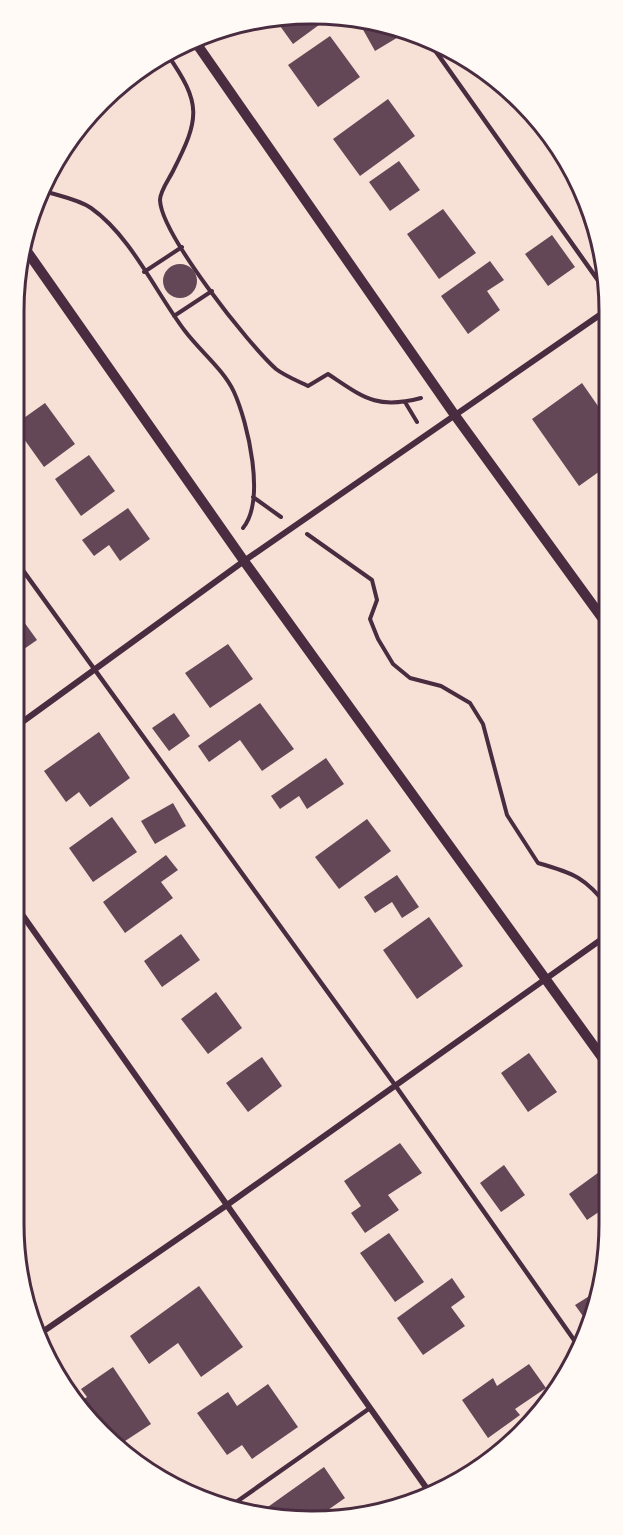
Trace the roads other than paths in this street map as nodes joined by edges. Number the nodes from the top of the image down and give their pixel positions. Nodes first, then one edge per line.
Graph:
1 (199, 47) edge
2 (437, 53) edge
3 (30, 255) edge
4 (597, 279) edge
5 (599, 315) edge
6 (454, 414) junction
7 (244, 561) junction
8 (24, 572) edge
9 (599, 614) edge
10 (93, 670) junction
11 (24, 721) edge
12 (24, 917) edge
13 (599, 941) edge
14 (545, 979) junction
15 (599, 1053) edge
16 (395, 1086) junction
17 (227, 1205) junction
18 (45, 1330) edge
19 (574, 1340) edge
20 (370, 1408) junction
21 (426, 1487) edge
22 (238, 1501) edge

1 - 6 street
2 - 4 lane
3 - 7 street
5 - 6 street
6 - 7 street
6 - 9 street
7 - 10 street
7 - 14 street
8 - 10 lane
10 - 11 street
10 - 16 lane
12 - 17 street
13 - 14 street
14 - 15 street
14 - 16 street
16 - 17 street
16 - 19 lane
17 - 18 street
17 - 20 street
20 - 21 street
20 - 22 lane

